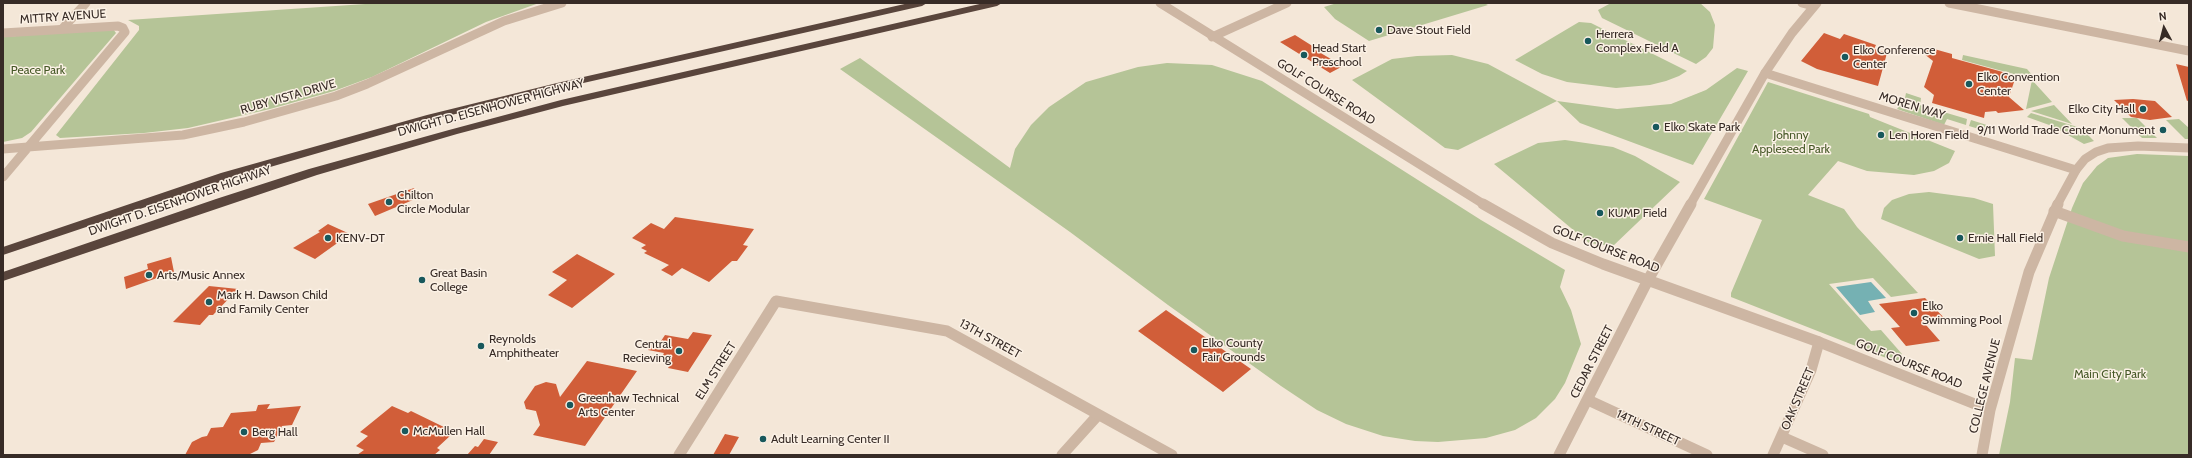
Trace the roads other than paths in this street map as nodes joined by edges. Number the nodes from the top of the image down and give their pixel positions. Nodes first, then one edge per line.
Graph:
1 (86, 3) edge
2 (562, 3) edge
3 (922, 3) edge
4 (997, 3) edge
5 (1160, 3) edge
6 (1287, 3) edge
7 (1802, 3) edge
8 (1949, 3) edge
9 (1815, 5) edge
10 (62, 29) junction
11 (3, 33) edge
12 (1212, 37) junction
13 (2189, 51) edge
14 (1765, 73) junction
15 (28, 147) junction
16 (2189, 148) edge
17 (3, 149) edge
18 (2076, 170) junction
19 (3, 177) edge
20 (2054, 211) junction
21 (2189, 247) edge
22 (3, 251) edge
23 (3, 277) edge
24 (1648, 280) junction
25 (776, 302) joint
26 (1819, 342) junction
27 (1588, 400) junction
28 (1990, 410) junction
29 (1098, 415) junction
30 (1782, 437) junction
31 (679, 455) edge
32 (1062, 455) edge
33 (1172, 455) edge
34 (1559, 455) edge
35 (1707, 455) edge
36 (1773, 455) edge
37 (1823, 455) edge
38 (1982, 455) edge

1 - 10 street
2 - 15 street, RUBY VISTA DRIVE
3 - 22 highway, DWIGHT D. EISENHOWER HIGHWAY
4 - 23 highway, DWIGHT D. EISENHOWER HIGHWAY
5 - 12 street, GOLF COURSE ROAD
6 - 12 street
7 - 9 street
8 - 13 street
9 - 14 street, CEDAR STREET
10 - 11 street, MITTRY AVENUE
10 - 15 street, MITTRY AVENUE
12 - 24 street, GOLF COURSE ROAD
14 - 18 street, MOREN WAY
14 - 24 street, CEDAR STREET
15 - 17 street, RUBY VISTA DRIVE
15 - 19 street
16 - 18 street, COLLEGE AVENUE
18 - 20 street, COLLEGE AVENUE
20 - 21 street
20 - 28 street, COLLEGE AVENUE
24 - 26 street, GOLF COURSE ROAD
24 - 27 street, CEDAR STREET
25 - 29 street, 13TH STREET
25 - 31 street, ELM STREET
26 - 28 street, GOLF COURSE ROAD
26 - 30 street, OAK STREET
27 - 34 street, CEDAR STREET
27 - 35 street, 14TH STREET
28 - 38 street, COLLEGE AVENUE
29 - 32 street
29 - 33 street, 13TH STREET
30 - 36 street, OAK STREET
30 - 37 street

